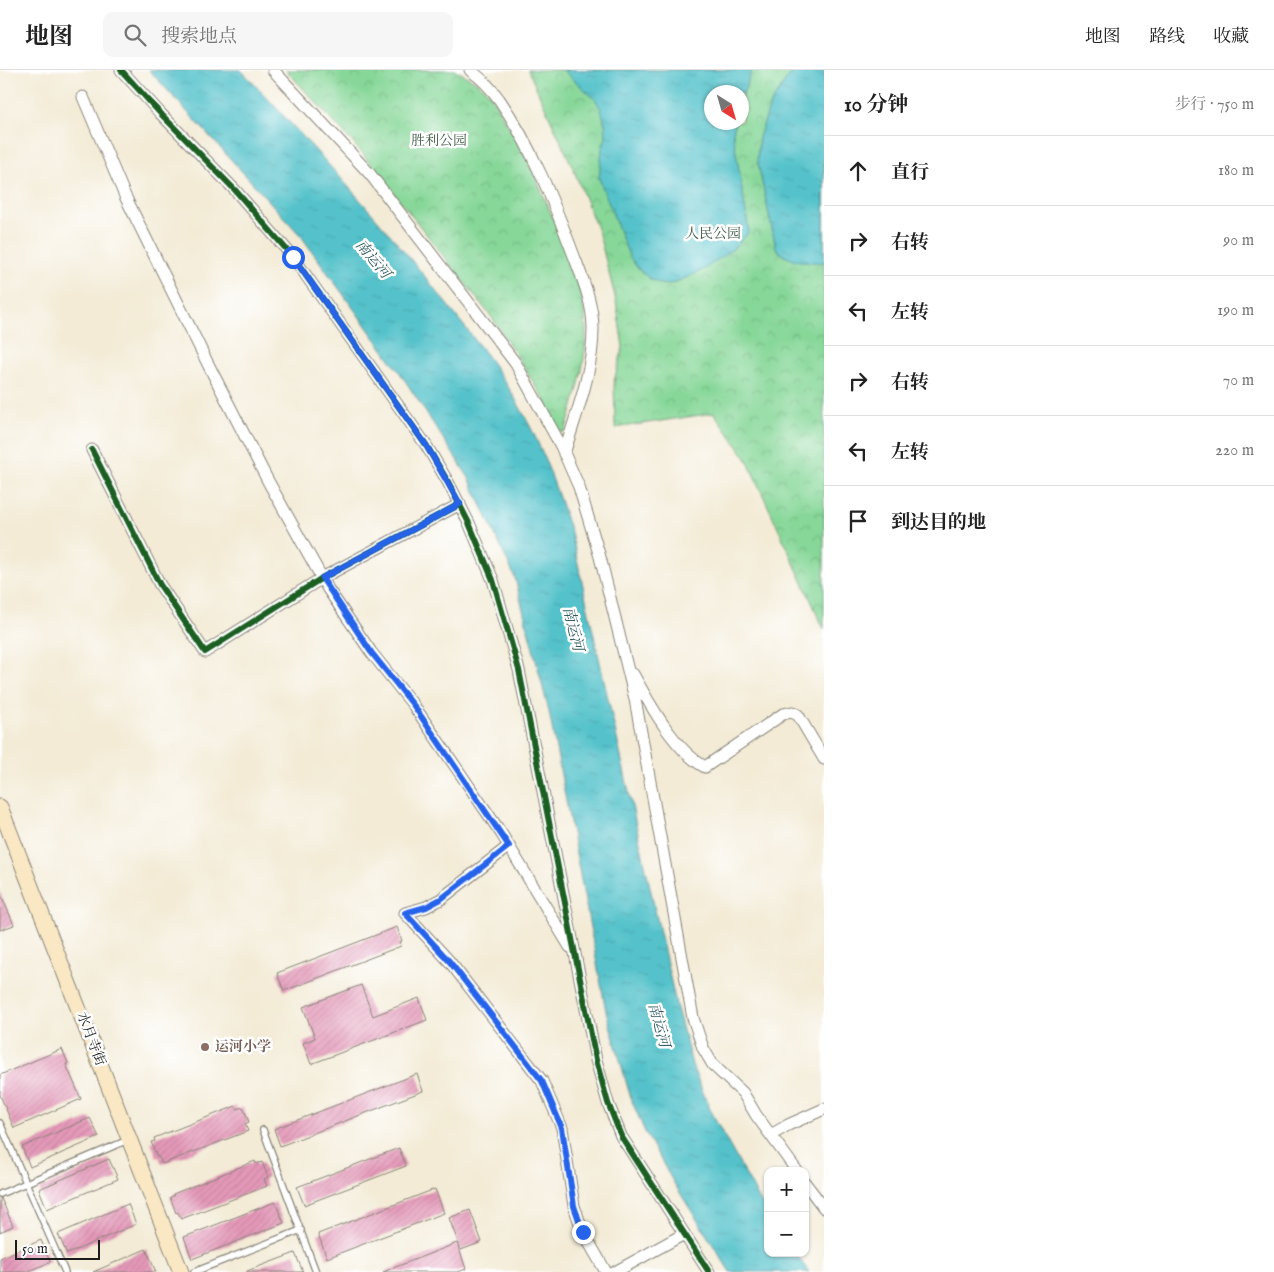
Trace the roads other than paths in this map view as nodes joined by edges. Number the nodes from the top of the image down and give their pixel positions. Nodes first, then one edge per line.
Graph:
1 (121, 70) edge
2 (273, 70) edge
3 (470, 70) edge
4 (83, 97) dead end
5 (92, 450) dead end
6 (564, 454) junction
7 (460, 504) junction
8 (322, 578) junction
9 (626, 661) junction
10 (824, 759) edge
11 (0, 807) edge
12 (509, 846) junction
13 (575, 955) junction
14 (824, 1109) edge
15 (0, 1123) edge
16 (263, 1130) dead end
17 (771, 1136) junction
18 (130, 1139) junction
19 (794, 1167) edge
20 (26, 1183) junction
21 (809, 1188) edge
22 (0, 1194) edge
23 (824, 1208) edge
24 (301, 1230) junction
25 (684, 1234) junction
26 (65, 1272) edge
27 (180, 1272) edge
28 (194, 1272) edge
29 (316, 1272) edge
30 (606, 1272) edge
31 (615, 1272) edge
32 (709, 1272) edge

1 - 7 street
2 - 6 street
3 - 6 street
4 - 8 street
5 - 8 street
6 - 9 street
7 - 8 street
7 - 13 street
8 - 12 street
9 - 10 street
9 - 17 street
11 - 18 street, 水月寺街
12 - 13 street
12 - 30 street
13 - 25 street
14 - 17 street
15 - 20 lane
16 - 24 lane
17 - 19 street
18 - 20 lane
18 - 27 street, 水月寺街
20 - 22 lane
20 - 26 lane
21 - 23 street
24 - 28 lane
24 - 29 lane
25 - 31 street
25 - 32 street

